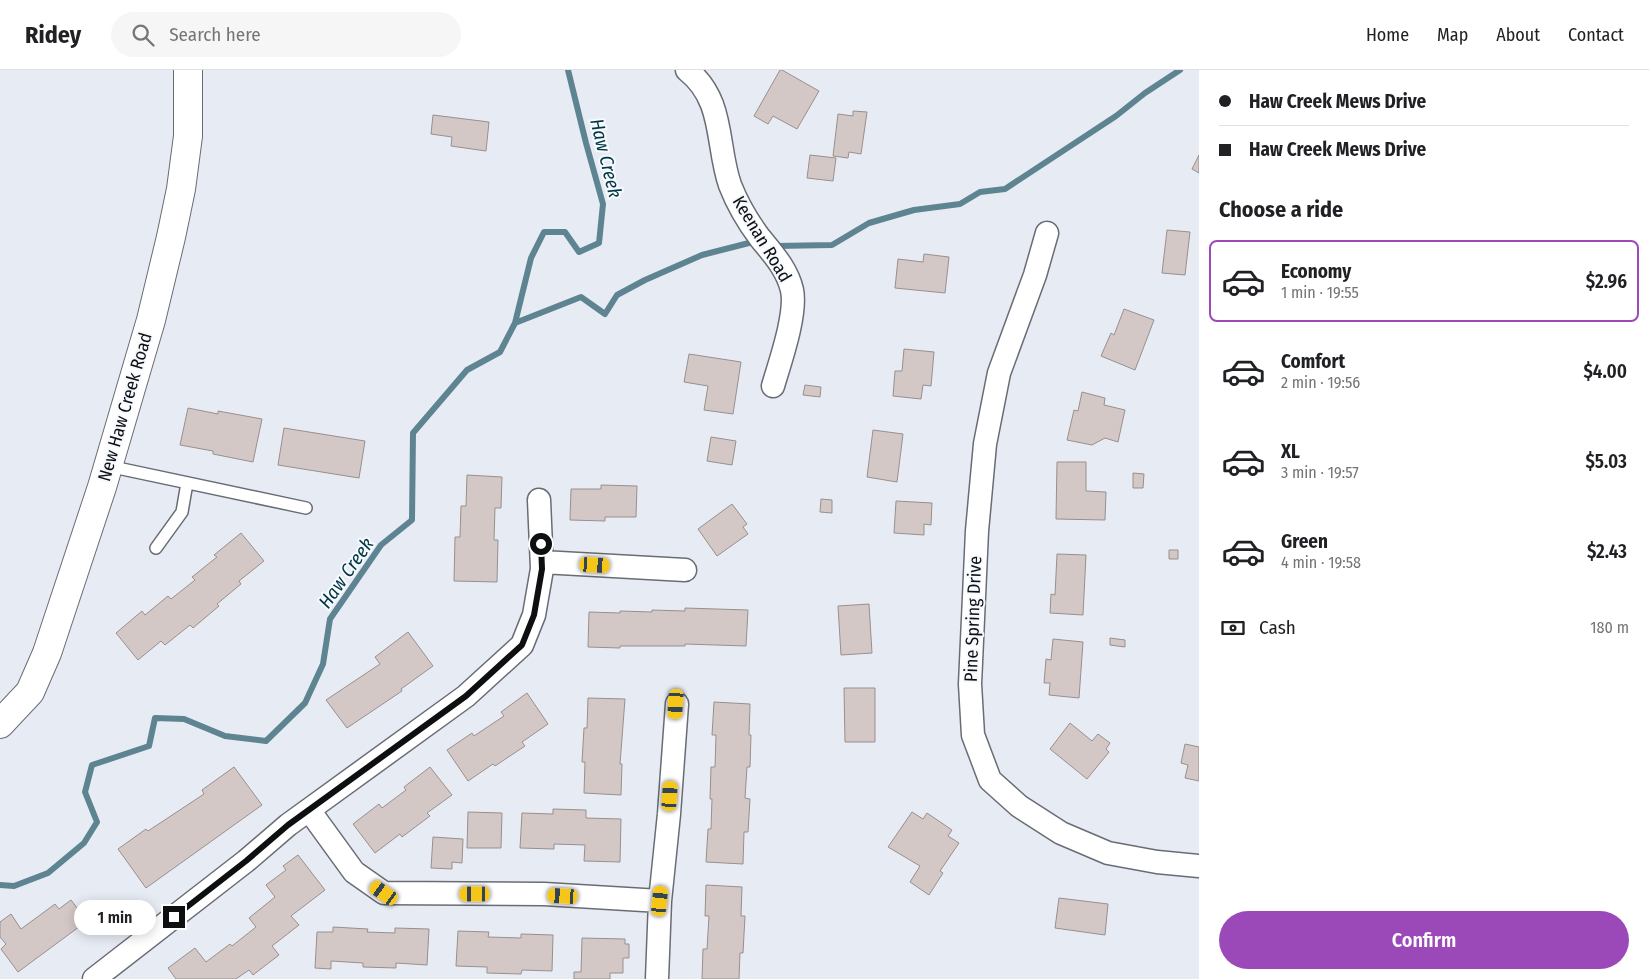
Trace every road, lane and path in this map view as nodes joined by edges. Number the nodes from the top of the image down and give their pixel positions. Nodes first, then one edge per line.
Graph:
1 (188, 70) edge
2 (687, 70) edge
3 (1048, 233) dead end
4 (773, 386) dead end
5 (108, 466) junction
6 (187, 483) junction
7 (539, 500) dead end
8 (306, 508) dead end
9 (156, 548) dead end
10 (542, 562) junction
11 (685, 570) dead end
12 (676, 704) dead end
13 (0, 724) edge
14 (309, 810) junction
15 (1199, 866) edge
16 (660, 901) junction
17 (94, 979) edge
18 (657, 979) edge

1 - 5 street, New Haw Creek Road
2 - 4 street, Keenan Road
3 - 15 street, Pine Spring Drive
5 - 6 lane
5 - 13 street, New Haw Creek Road
6 - 8 lane
6 - 9 lane
7 - 10 street
10 - 11 street
10 - 14 street
12 - 16 street
14 - 16 street
14 - 17 street
16 - 18 street

